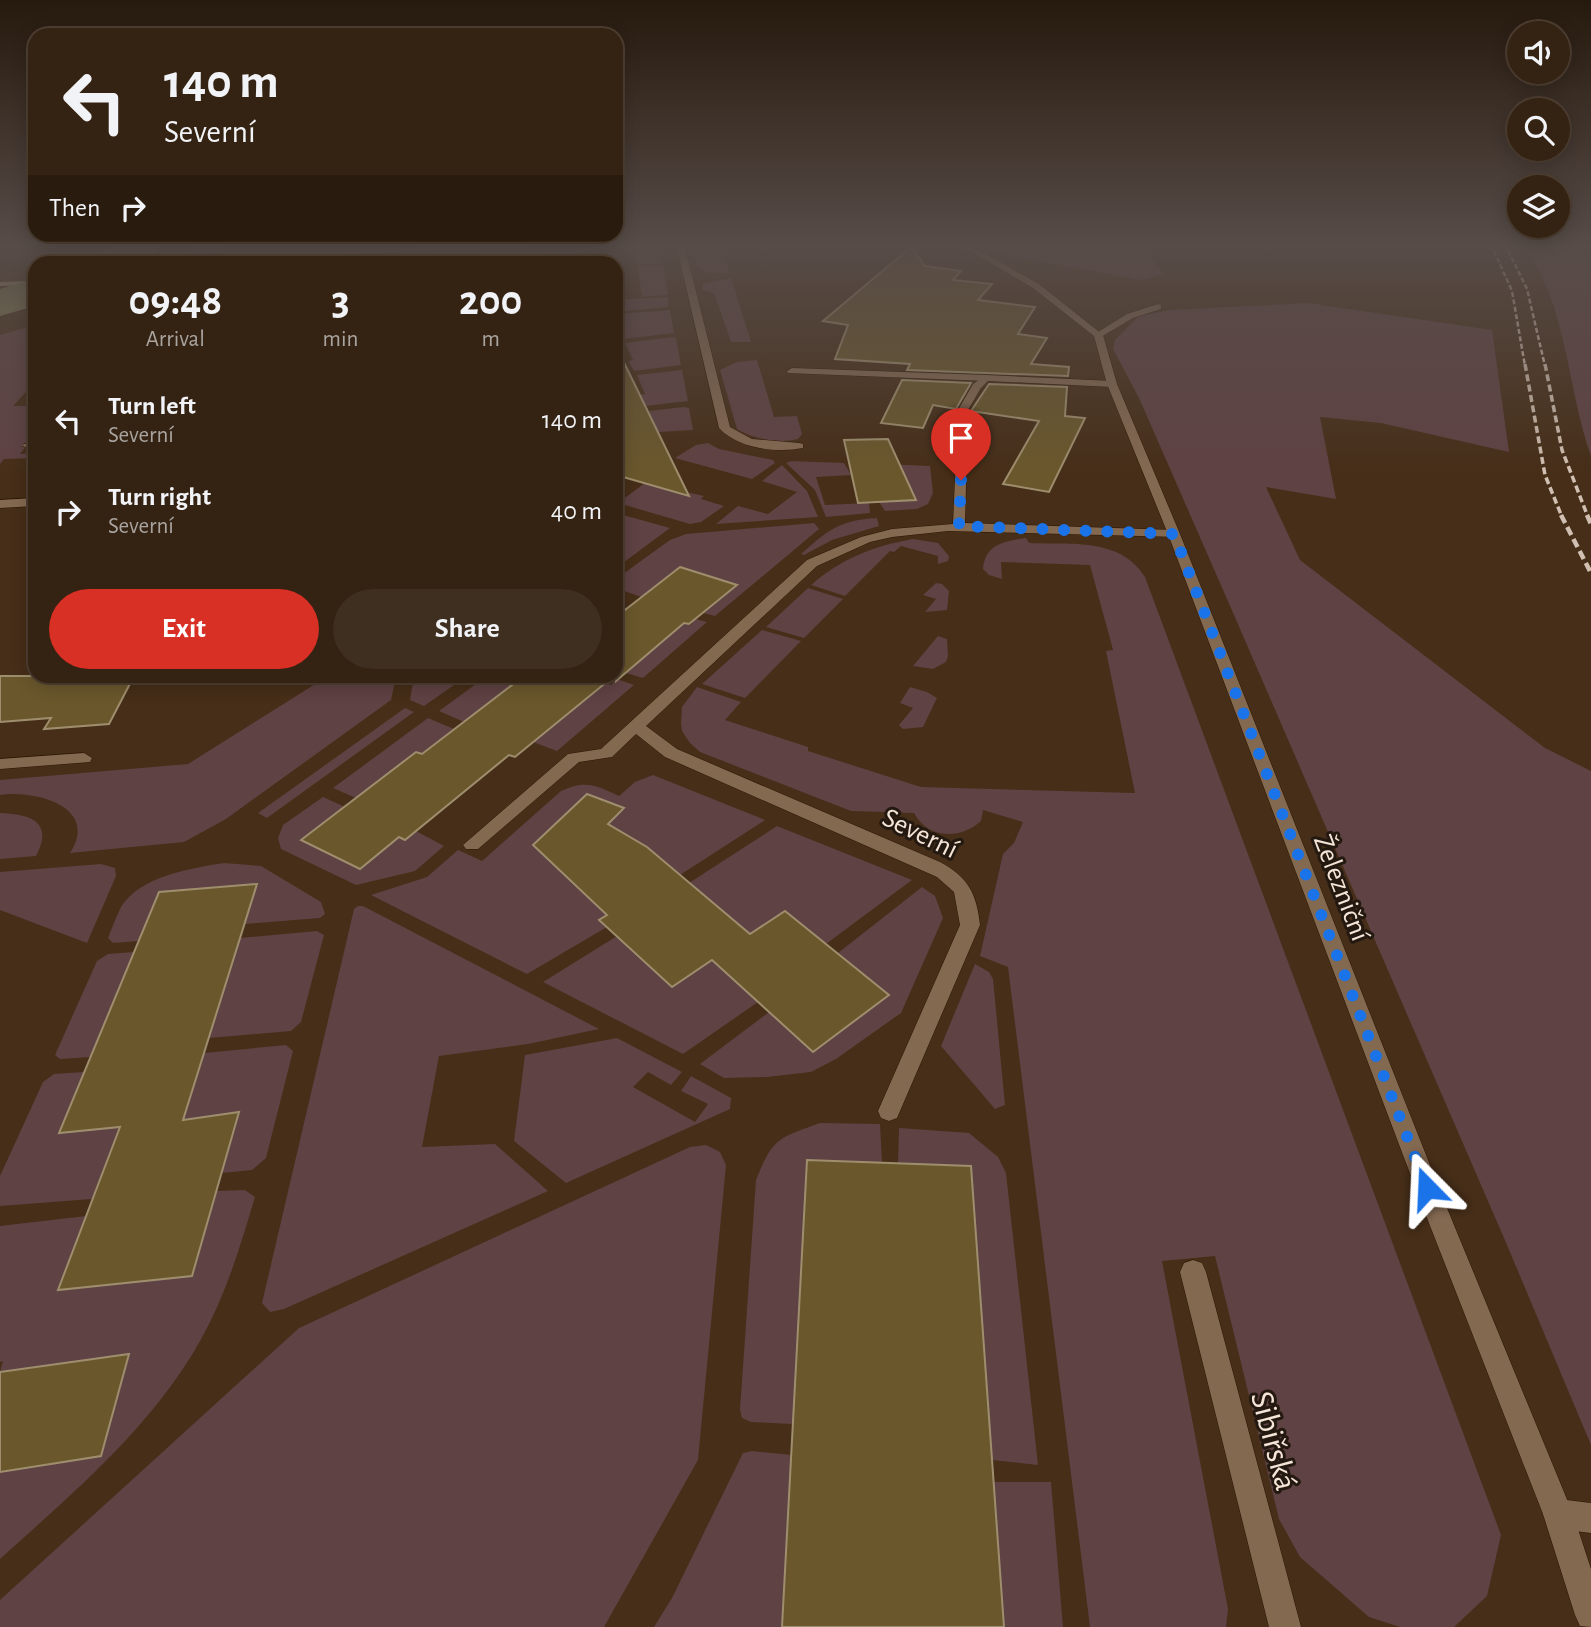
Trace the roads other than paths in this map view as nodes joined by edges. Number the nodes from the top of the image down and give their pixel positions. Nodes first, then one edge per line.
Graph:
1 (699, 320) edge
2 (1079, 320) edge
3 (1123, 320) edge
4 (1098, 335) junction
5 (792, 371) dead end
6 (986, 378) junction
7 (1112, 384) junction
8 (799, 446) dead end
9 (28, 502) edge
10 (0, 504) edge
11 (959, 526) junction
12 (1174, 534) junction
13 (636, 726) junction
14 (84, 758) dead end
15 (0, 764) edge
16 (471, 845) dead end
17 (889, 1111) dead end
18 (1193, 1272) dead end
19 (1558, 1514) junction
20 (1591, 1518) edge
21 (1591, 1615) edge
22 (1285, 1627) edge

1 - 8 street
2 - 4 street
3 - 4 street
4 - 7 street, Železniční
5 - 6 street
6 - 7 street
6 - 11 street
7 - 12 street, Železniční
9 - 10 street
11 - 12 street
11 - 13 street
12 - 19 street, Železniční
13 - 16 street
13 - 17 street, Severní
14 - 15 street
18 - 22 street, Sibiřská
19 - 20 street
19 - 21 street, Železniční

